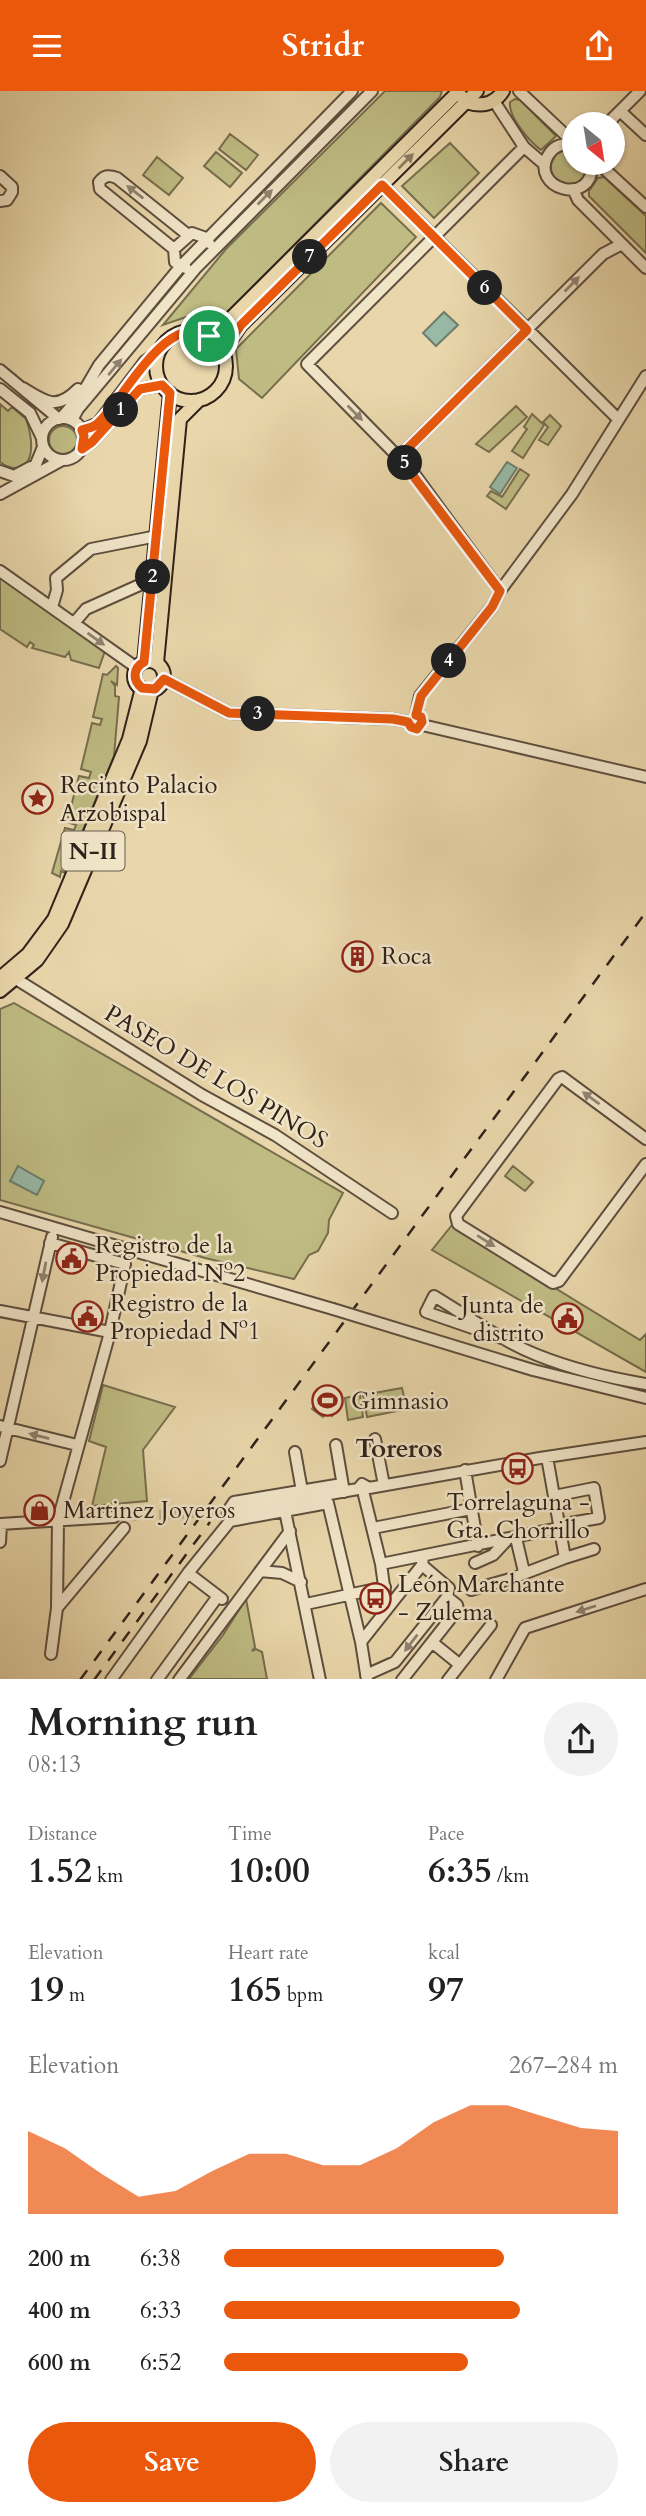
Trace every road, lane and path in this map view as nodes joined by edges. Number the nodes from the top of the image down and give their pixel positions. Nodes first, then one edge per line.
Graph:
1 (352, 91) edge
2 (372, 91) edge
3 (477, 91) edge
4 (503, 91) edge
5 (519, 91) edge
6 (640, 91) edge
7 (460, 94) edge
8 (494, 101) junction
9 (620, 111) joint
10 (562, 132) edge
11 (646, 135) edge
12 (562, 145) edge
13 (524, 147) junction
14 (545, 165) junction
15 (590, 175) edge
16 (611, 175) edge
17 (0, 176) edge
18 (382, 185) junction
19 (573, 189) junction
20 (0, 201) edge
21 (646, 207) edge
22 (188, 235) junction
23 (206, 237) junction
24 (434, 237) junction
25 (622, 244) junction
26 (174, 249) junction
27 (211, 253) junction
28 (181, 266) junction
29 (196, 268) junction
30 (646, 268) edge
31 (527, 330) junction
32 (209, 336) junction
33 (160, 351) junction
34 (223, 351) junction
35 (0, 370) edge
36 (646, 376) edge
37 (90, 378) junction
38 (0, 389) edge
39 (23, 389) junction
40 (166, 389) junction
41 (199, 400) junction
42 (64, 419) junction
43 (618, 419) junction
44 (82, 430) junction
45 (43, 442) junction
46 (82, 449) junction
47 (399, 457) junction
48 (62, 460) junction
49 (36, 464) junction
50 (0, 471) edge
51 (20, 484) junction
52 (0, 494) edge
53 (157, 536) junction
54 (0, 572) edge
55 (152, 579) junction
56 (500, 591) junction
57 (52, 607) junction
58 (74, 623) junction
59 (146, 664) junction
60 (164, 679) junction
61 (147, 689) junction
62 (416, 720) junction
63 (646, 776) edge
64 (0, 978) edge
65 (16, 979) junction
66 (0, 991) edge
67 (646, 1139) edge
68 (646, 1164) edge
69 (0, 1212) edge
70 (392, 1213) dead end
71 (55, 1228) junction
72 (50, 1244) junction
73 (0, 1311) edge
74 (35, 1317) junction
75 (110, 1332) junction
76 (507, 1340) junction
77 (646, 1384) edge
78 (603, 1388) junction
79 (646, 1398) edge
80 (646, 1405) edge
81 (4, 1427) edge
82 (646, 1434) edge
83 (375, 1439) dead end
84 (646, 1442) edge
85 (77, 1445) junction
86 (336, 1445) dead end
87 (622, 1445) junction
88 (295, 1453) dead end
89 (547, 1457) junction
90 (0, 1461) edge
91 (465, 1471) junction
92 (384, 1486) junction
93 (302, 1491) junction
94 (364, 1491) junction
95 (344, 1492) junction
96 (554, 1496) junction
97 (471, 1509) junction
98 (285, 1511) junction
99 (232, 1516) junction
100 (114, 1517) tunnel mouth
101 (58, 1520) junction
102 (0, 1524) edge
103 (559, 1526) junction
104 (124, 1528) dead end
105 (373, 1528) junction
106 (290, 1531) junction
107 (512, 1539) junction
108 (0, 1542) edge
109 (478, 1546) junction
110 (594, 1549) dead end
111 (565, 1558) junction
112 (422, 1561) junction
113 (475, 1563) dead end
114 (381, 1564) junction
115 (260, 1571) junction
116 (524, 1572) junction
117 (188, 1573) junction
118 (301, 1582) junction
119 (385, 1587) junction
120 (471, 1590) dead end
121 (646, 1590) edge
122 (448, 1592) junction
123 (349, 1595) junction
124 (218, 1596) junction
125 (306, 1604) junction
126 (232, 1607) junction
127 (57, 1608) junction
128 (387, 1608) junction
129 (491, 1625) dead end
130 (362, 1642) junction
131 (433, 1643) junction
132 (51, 1654) dead end
133 (459, 1664) junction
134 (366, 1677) edge
135 (111, 1679) edge
136 (158, 1679) edge
137 (179, 1679) edge
138 (320, 1679) edge
139 (402, 1679) edge
140 (448, 1679) edge
141 (496, 1679) edge

1 - 23 street
27 -> 2 street
3 - 7 main road
4 - 8 main road
5 - 10 street
6 - 9 street
7 - 8 main road
18 -> 7 main road
7 - 32 main road
8 - 13 street
9 - 11 street
12 - 14 street
13 - 14 street
13 - 24 street
14 - 19 street
15 - 19 street
16 - 21 street
17 - 20 street
18 - 24 street
18 - 34 main road
19 - 25 street
22 - 23 street
22 - 26 street
22 -> 26 street
23 - 27 street
23 - 28 street
24 - 31 street
24 -> 47 street
25 - 30 street
31 -> 25 street
26 - 28 street
27 - 29 street
28 - 29 street
28 - 37 street
42 -> 29 street
31 - 43 street
31 - 47 street
32 - 33 main road
32 - 34 main road
33 - 40 main road, N-II
33 - 44 street
34 - 41 main road, N-II
35 - 39 street
36 - 43 street
37 - 39 street
37 - 42 street
38 - 45 street
39 - 42 street
40 - 41 main road
40 - 46 street
40 - 53 main road, N-II
41 - 59 main road, N-II
42 - 44 street
42 - 45 street
43 - 56 street
44 - 46 street
45 - 48 street
45 - 49 street
46 - 48 street
47 - 56 street
48 - 51 street
49 - 50 street
49 - 51 street
51 - 52 street
53 - 55 main road, N-II
53 - 57 street
54 - 57 street
55 - 58 street
55 - 59 main road, N-II
56 - 62 street
57 - 58 street
58 -> 59 street
59 - 60 main road, N-II
59 - 61 main road, N-II
60 - 61 main road
60 - 62 street
61 - 64 main road, N-II
61 - 65 main road, N-II
62 - 63 street
65 - 66 main road, N-II
65 - 70 street, PASEO DE LOS PINOS
67 -> 68 street
69 - 71 street
71 - 72 street
71 - 78 street, bridge
72 -> 74 street
72 - 75 street
73 - 74 street
74 - 75 street
74 - 81 street
75 - 85 street
76 - 76 street
76 - 77 street
78 - 79 street
78 - 80 street
85 -> 81 street
81 - 90 street
82 - 87 street
83 - 92 street
84 - 87 street
85 - 101 street
86 - 95 street
87 - 89 street
88 - 93 street
89 - 91 street
89 - 96 street
91 - 92 street
91 - 97 street
92 - 94 street
93 - 95 street
93 - 99 street
94 - 95 street
94 - 105 street
95 - 99 street
96 - 103 street
96 - 103 street
97 - 105 street
97 - 109 street
98 - 99 street
98 - 106 street
98 - 123 street
99 - 117 street
100 - 101 street
101 - 102 street
101 - 127 street
102 - 108 street
103 - 107 street
103 - 111 street
104 - 127 street
105 - 114 street
106 - 115 street
106 - 118 street
107 - 109 street
107 - 113 street
107 - 116 street
109 - 112 street
110 - 111 street
111 - 116 street
112 - 114 street
112 - 122 street
112 - 128 street
114 - 119 street
115 - 118 street
115 - 126 street
116 - 120 street
117 - 124 street
117 - 135 street
118 - 125 street
119 - 123 street
119 - 128 street
121 -> 141 street
122 - 131 street
122 -> 134 street
123 - 125 street
123 - 130 street
124 - 126 street
124 - 136 street
125 - 138 street
126 - 137 street
127 - 132 street
128 - 130 street
129 - 133 street
130 - 134 street
131 - 133 street
131 - 139 street
133 - 140 street

